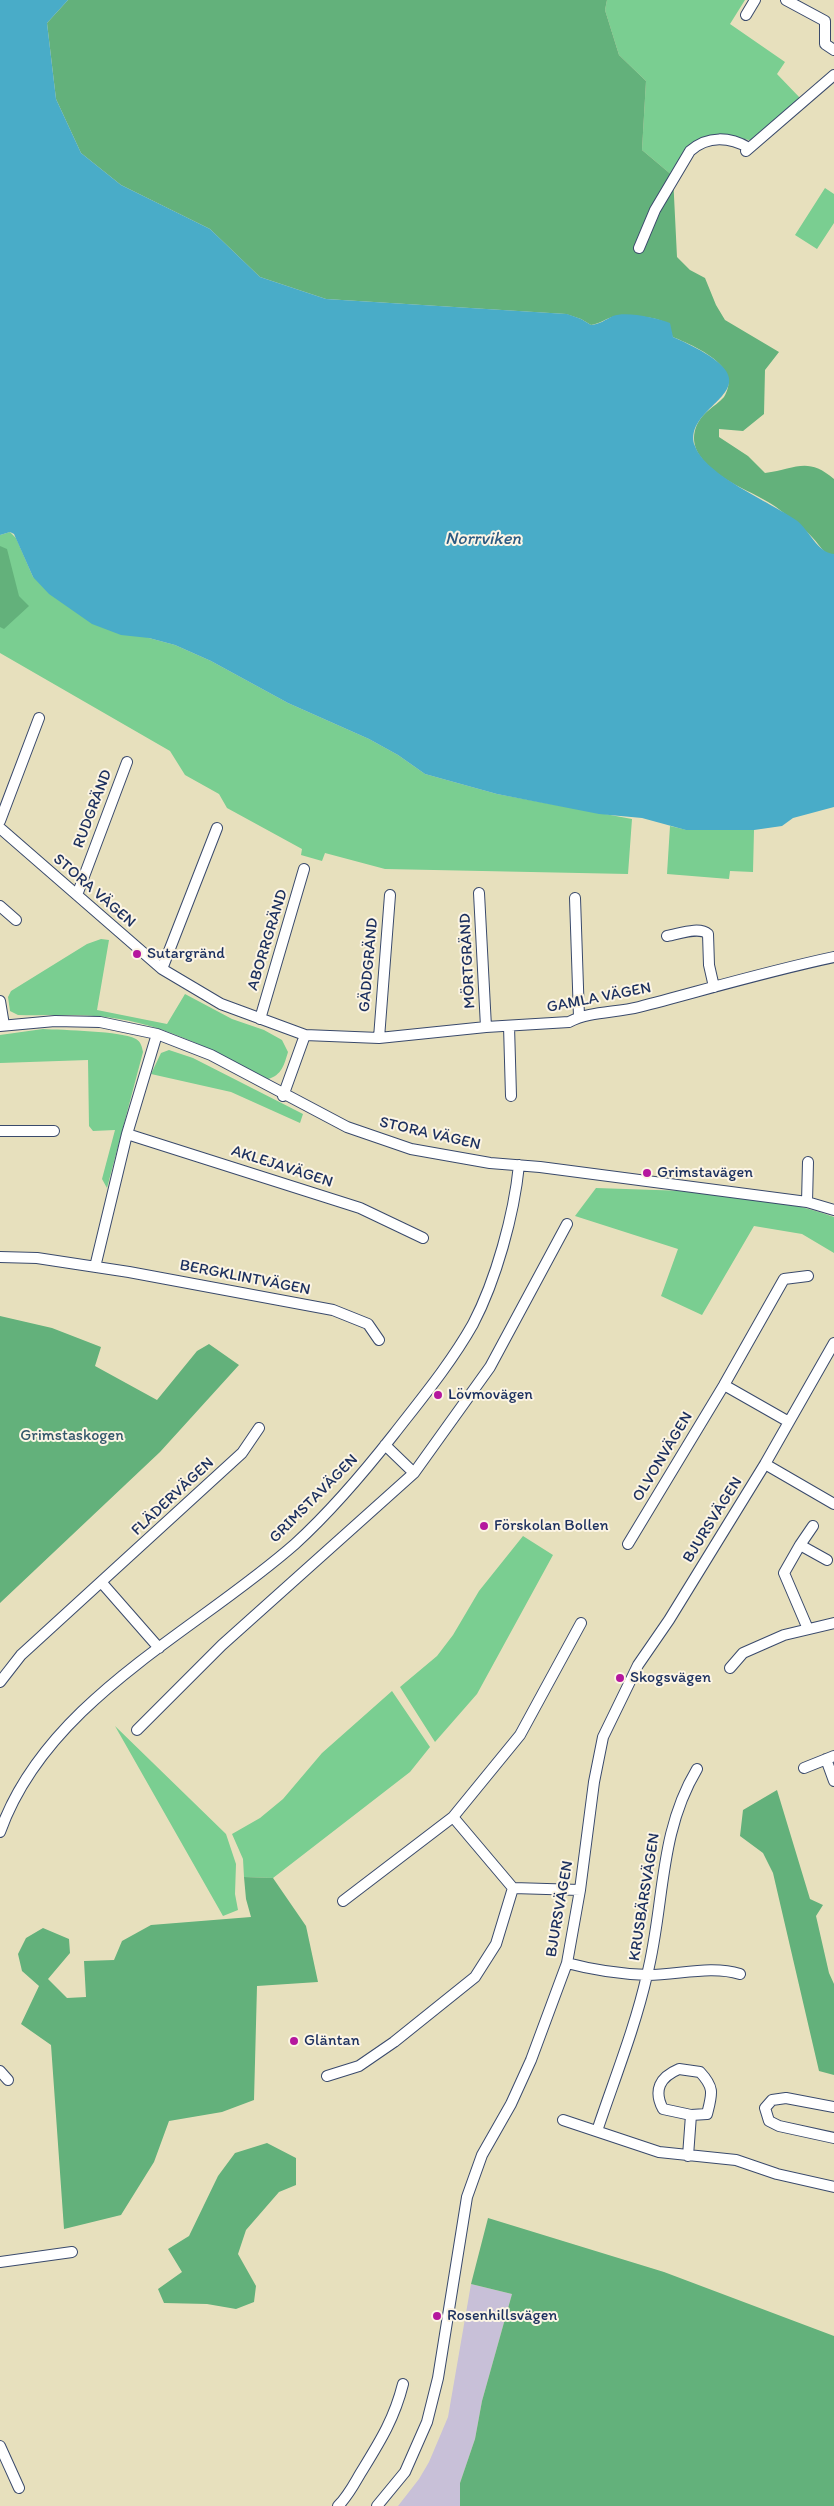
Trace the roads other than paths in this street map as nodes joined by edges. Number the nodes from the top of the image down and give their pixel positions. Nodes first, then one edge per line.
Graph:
1 (755, 0) edge
2 (786, 0) edge
3 (746, 15) dead end
4 (834, 50) edge
5 (834, 75) edge
6 (640, 248) dead end
7 (39, 718) dead end
8 (127, 762) dead end
9 (0, 821) edge
10 (0, 828) edge
11 (217, 828) dead end
12 (304, 869) dead end
13 (479, 893) dead end
14 (76, 895) junction
15 (390, 895) dead end
16 (575, 898) dead end
17 (0, 906) edge
18 (16, 920) dead end
19 (667, 936) dead end
20 (834, 957) edge
21 (162, 969) junction
22 (714, 987) junction
23 (0, 1001) edge
24 (579, 1017) junction
25 (260, 1019) junction
26 (2, 1025) edge
27 (509, 1026) junction
28 (486, 1027) junction
29 (157, 1034) junction
30 (305, 1036) junction
31 (379, 1038) junction
32 (283, 1096) junction
33 (511, 1096) dead end
34 (0, 1131) edge
35 (54, 1131) dead end
36 (127, 1134) junction
37 (808, 1162) dead end
38 (519, 1165) junction
39 (807, 1202) junction
40 (834, 1210) edge
41 (567, 1224) dead end
42 (423, 1238) dead end
43 (0, 1257) edge
44 (95, 1267) junction
45 (808, 1276) dead end
46 (379, 1340) dead end
47 (834, 1343) edge
48 (724, 1385) junction
49 (789, 1422) junction
50 (259, 1428) dead end
51 (385, 1445) junction
52 (765, 1464) junction
53 (414, 1473) junction
54 (834, 1504) edge
55 (812, 1526) dead end
56 (628, 1544) dead end
57 (800, 1545) junction
58 (828, 1560) dead end
59 (102, 1583) junction
60 (581, 1623) dead end
61 (834, 1623) edge
62 (808, 1629) junction
63 (159, 1648) junction
64 (730, 1668) dead end
65 (0, 1682) edge
66 (137, 1730) dead end
67 (830, 1757) edge
68 (804, 1768) dead end
69 (697, 1769) dead end
70 (834, 1781) edge
71 (453, 1817) junction
72 (0, 1832) edge
73 (513, 1888) junction
74 (580, 1890) junction
75 (343, 1901) dead end
76 (567, 1963) junction
77 (648, 1974) junction
78 (740, 1974) dead end
79 (0, 2071) edge
80 (327, 2076) dead end
81 (8, 2080) dead end
82 (834, 2107) edge
83 (691, 2115) junction
84 (563, 2120) dead end
85 (597, 2131) junction
86 (834, 2138) edge
87 (688, 2156) junction
88 (834, 2187) edge
89 (72, 2252) dead end
90 (0, 2262) edge
91 (403, 2384) dead end
92 (0, 2446) edge
93 (19, 2488) dead end
94 (338, 2506) edge
95 (377, 2506) edge

1 - 3 street
2 - 4 street
5 - 6 street
7 - 9 street
8 - 14 street, RUDGRÄND
10 - 14 street, STORA VÄGEN
11 - 21 street
12 - 25 street, ABORRGRÄND
13 - 28 street, MÖRTGRÄND
14 - 21 street, STORA VÄGEN
15 - 31 street, GÄDDGRÄND
16 - 24 street
17 - 18 street
19 - 22 street
20 - 22 street, GAMLA VÄGEN
21 - 25 street, STORA VÄGEN
22 - 24 street, GAMLA VÄGEN
23 - 26 street
24 - 27 street, GAMLA VÄGEN
25 - 30 street, STORA VÄGEN
26 - 29 street, STORA VÄGEN
27 - 28 street, GAMLA VÄGEN
27 - 33 street
28 - 31 street, GAMLA VÄGEN
29 - 32 street, STORA VÄGEN
29 - 36 street
30 - 31 street, GAMLA VÄGEN
30 - 32 street
32 - 38 street, STORA VÄGEN
34 - 35 street
36 - 42 street, AKLEJAVÄGEN
36 - 44 street
37 - 39 street
38 - 39 street, STORA VÄGEN
38 - 51 street, GRIMSTAVÄGEN
39 - 40 street, STORA VÄGEN
41 - 53 street
43 - 44 street, BERGKLINTVÄGEN
44 - 46 street, BERGKLINTVÄGEN
45 - 48 street, OLVONVÄGEN
47 - 49 street, BJURSVÄGEN
48 - 49 street
48 - 56 street, OLVONVÄGEN
49 - 52 street, BJURSVÄGEN
50 - 59 street, FLÄDERVÄGEN
51 - 53 street
51 - 63 street, GRIMSTAVÄGEN
52 - 54 street
52 - 74 street, BJURSVÄGEN
53 - 66 street
55 - 57 street
57 - 58 street
57 - 62 street
59 - 63 street
59 - 65 street, FLÄDERVÄGEN
60 - 71 street
61 - 62 street
62 - 64 street
63 - 72 street, GRIMSTAVÄGEN
67 - 68 street
67 - 70 street
69 - 77 street, KRUSBÄRSVÄGEN
71 - 73 street
71 - 75 street
73 - 74 street
73 - 80 street
74 - 76 street, BJURSVÄGEN
76 - 77 street
76 - 95 street, BJURSVÄGEN
77 - 78 street
77 - 85 street
79 - 81 street
82 - 86 street
83 - 83 street
83 - 87 street
84 - 85 street
85 - 87 street
87 - 88 street
89 - 90 street
91 - 94 street
92 - 93 street

